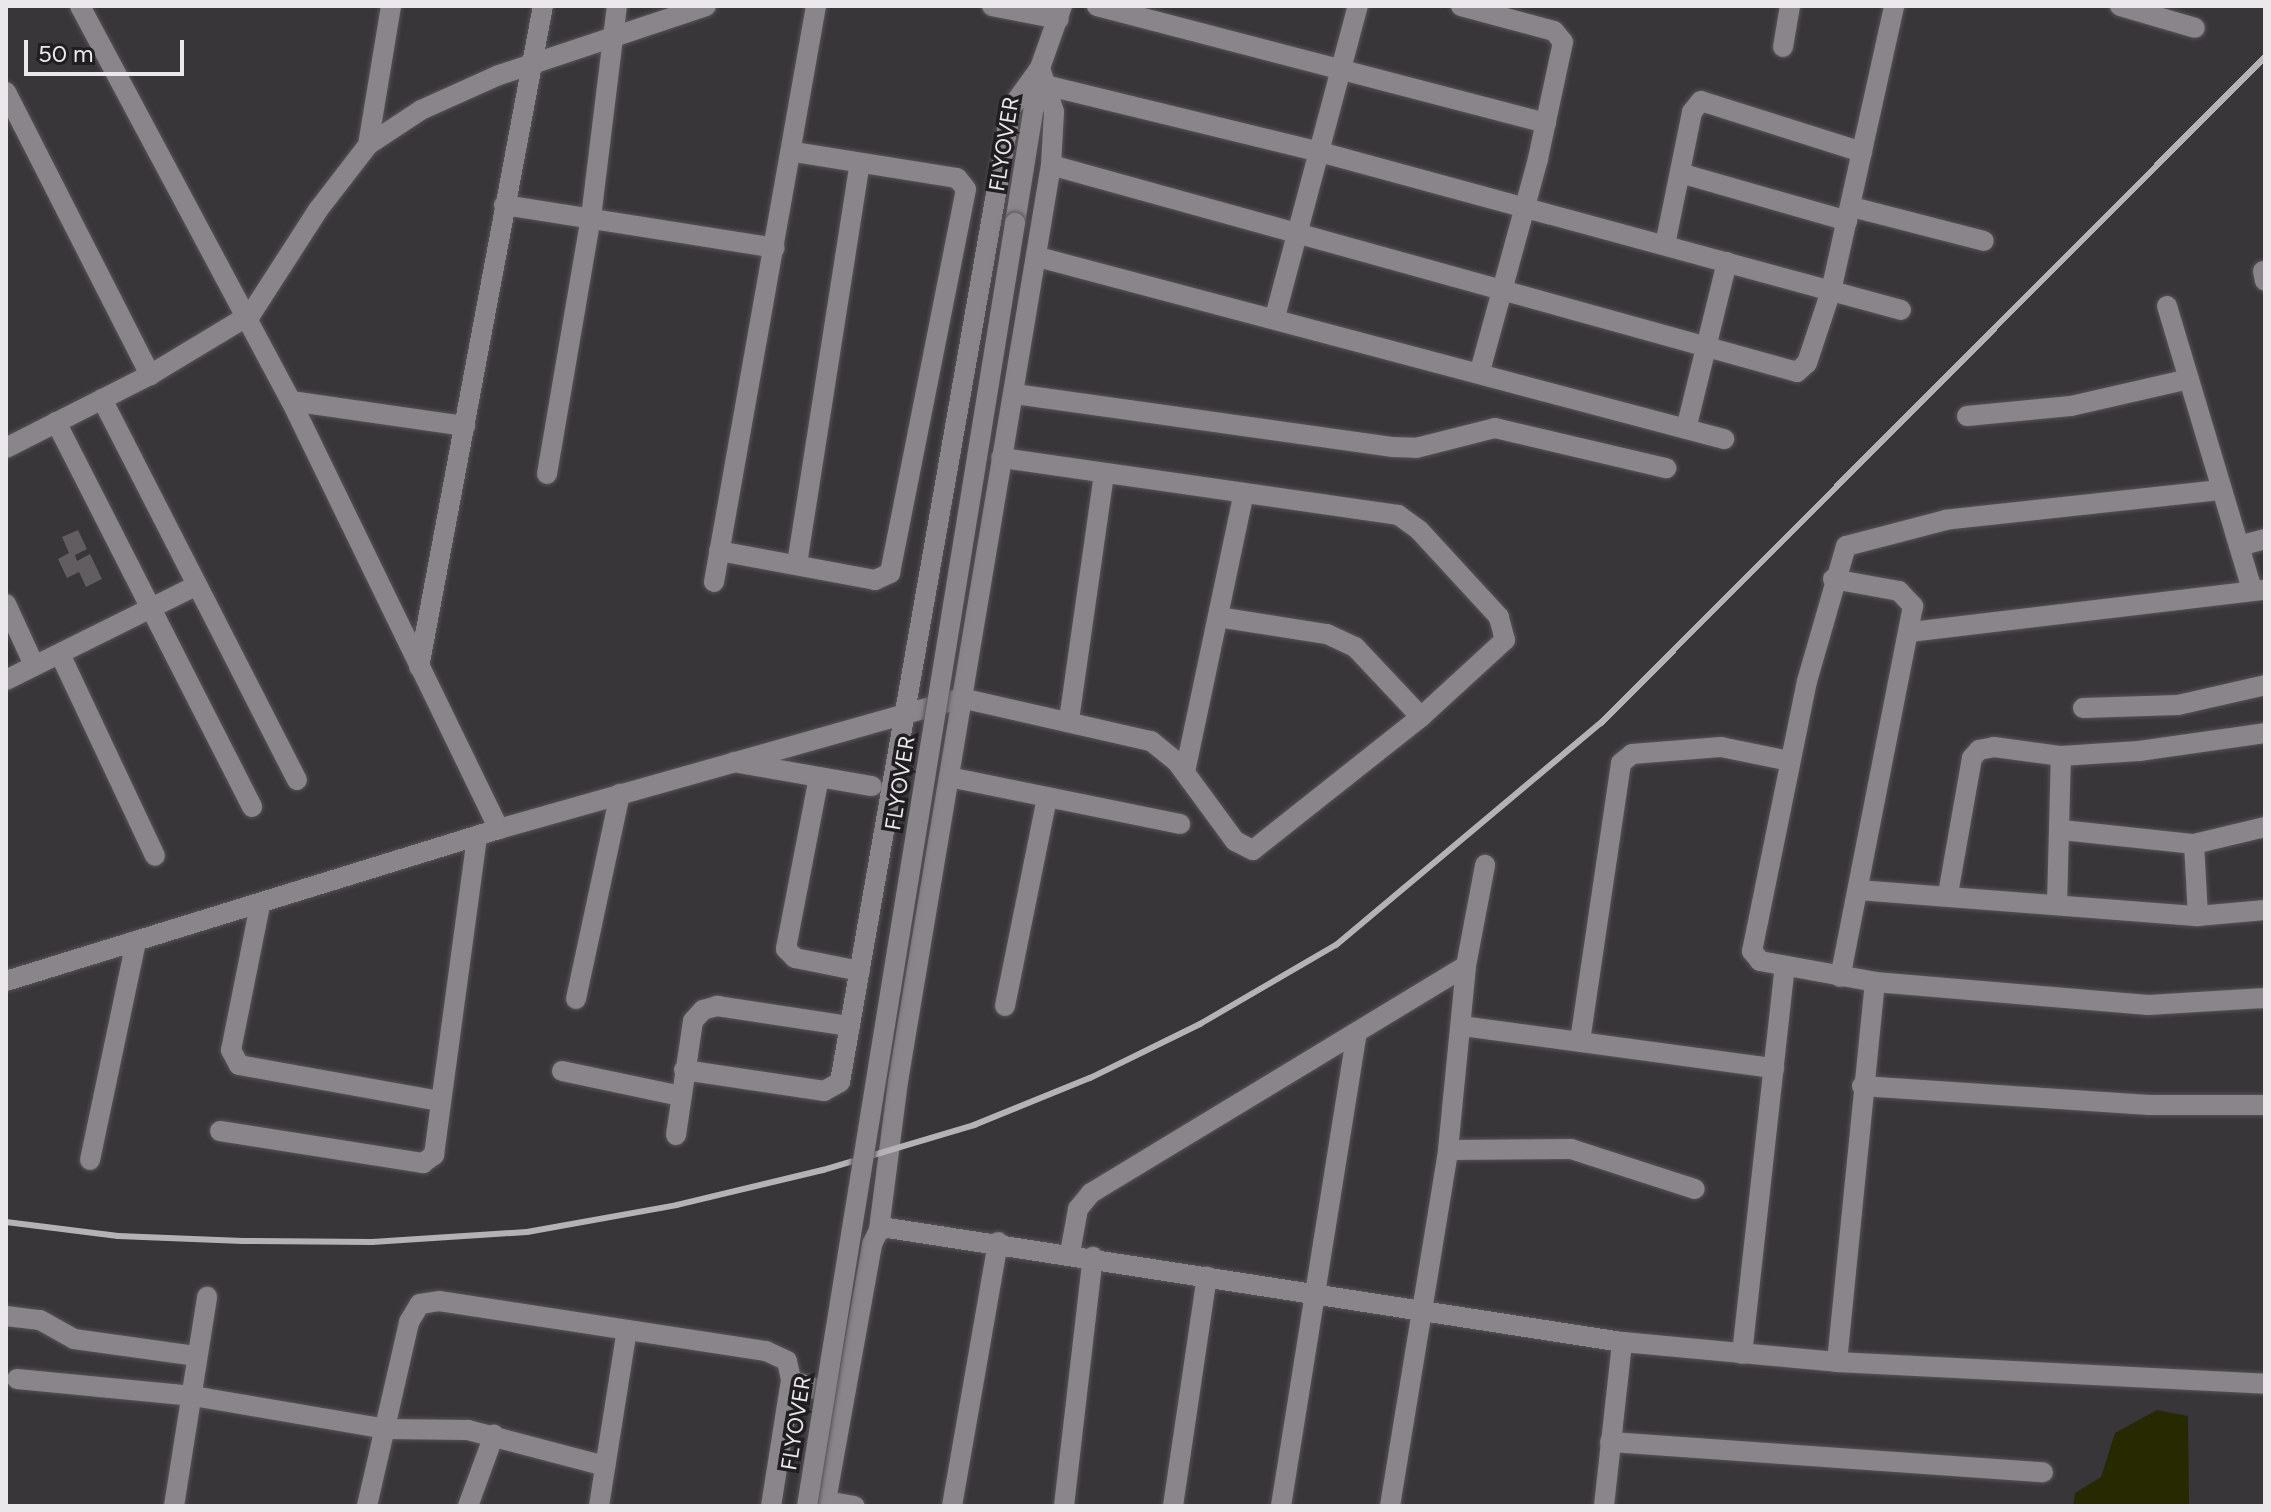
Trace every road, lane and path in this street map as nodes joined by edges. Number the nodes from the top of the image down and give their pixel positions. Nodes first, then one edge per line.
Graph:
1 (80, 6) edge
2 (391, 6) edge
3 (543, 6) edge
4 (617, 6) edge
5 (706, 6) edge
6 (816, 6) edge
7 (995, 6) edge
8 (1097, 6) edge
9 (1358, 6) edge
10 (1464, 6) edge
11 (1790, 6) edge
12 (1894, 6) edge
13 (2125, 7) edge
14 (1060, 12) edge
15 (2195, 28) dead end
16 (613, 39) junction
17 (1783, 47) dead end
18 (533, 64) junction
19 (1342, 66) junction
20 (1045, 77) junction
21 (6, 92) edge
22 (1546, 123) junction
23 (368, 145) junction
24 (794, 152) junction
25 (1320, 152) junction
26 (1862, 152) junction
27 (860, 163) junction
28 (1051, 165) junction
29 (1680, 173) junction
30 (504, 205) junction
31 (1524, 208) junction
32 (1850, 214) junction
33 (591, 217) junction
34 (1299, 236) junction
35 (1984, 241) dead end
36 (1665, 245) junction
37 (775, 248) junction
38 (1038, 257) junction
39 (1727, 262) junction
40 (1501, 290) junction
41 (1831, 291) junction
42 (2167, 306) dead end
43 (1901, 310) dead end
44 (1275, 317) junction
45 (244, 320) junction
46 (1706, 348) junction
47 (1480, 371) junction
48 (150, 375) junction
49 (2189, 379) junction
50 (1015, 394) junction
51 (102, 399) junction
52 (291, 401) junction
53 (1967, 416) dead end
54 (56, 422) junction
55 (465, 426) junction
56 (1686, 429) junction
57 (1724, 439) dead end
58 (8, 442) edge
59 (1001, 458) junction
60 (1666, 468) dead end
61 (1104, 473) junction
62 (547, 474) dead end
63 (2220, 490) junction
64 (1244, 493) junction
65 (2265, 539) edge
66 (2239, 546) junction
67 (719, 551) junction
68 (797, 564) junction
69 (1833, 579) junction
70 (714, 582) dead end
71 (197, 585) junction
72 (2258, 590) edge
73 (6, 604) edge
74 (152, 608) junction
75 (1218, 617) junction
76 (1911, 632) junction
77 (60, 654) junction
78 (34, 665) junction
79 (419, 667) junction
80 (6, 680) edge
81 (2265, 685) edge
82 (961, 698) junction
83 (2083, 708) dead end
84 (906, 712) junction
85 (1421, 717) junction
86 (1069, 720) junction
87 (2265, 733) edge
88 (2061, 756) junction
89 (730, 761) junction
90 (1790, 761) junction
91 (1185, 772) junction
92 (819, 777) junction
93 (949, 777) junction
94 (297, 780) dead end
95 (872, 786) dead end
96 (620, 794) junction
97 (1047, 797) junction
98 (252, 807) dead end
99 (1180, 824) dead end
100 (2265, 827) edge
101 (499, 829) junction
102 (2062, 830) junction
103 (477, 837) junction
104 (2194, 844) junction
105 (155, 856) dead end
106 (1485, 865) dead end
107 (1858, 890) junction
108 (1948, 894) junction
109 (260, 905) junction
110 (2057, 905) junction
111 (2265, 910) edge
112 (2198, 916) junction
113 (136, 941) junction
114 (1466, 966) junction
115 (1785, 967) junction
116 (860, 971) junction
117 (1840, 977) junction
118 (6, 982) edge
119 (1875, 982) junction
120 (2265, 998) edge
121 (576, 999) dead end
122 (1005, 1006) dead end
123 (850, 1026) junction
124 (1462, 1026) junction
125 (1356, 1036) junction
126 (1580, 1041) junction
127 (1774, 1068) junction
128 (684, 1070) junction
129 (562, 1071) dead end
130 (1862, 1086) junction
131 (681, 1096) junction
132 (439, 1101) junction
133 (2265, 1105) edge
134 (220, 1131) dead end
135 (676, 1135) dead end
136 (1448, 1150) junction
137 (90, 1160) dead end
138 (1695, 1189) dead end
139 (879, 1230) junction
140 (998, 1242) junction
141 (1070, 1253) junction
142 (1093, 1257) junction
143 (1207, 1277) junction
144 (1315, 1296) junction
145 (207, 1297) dead end
146 (1418, 1312) junction
147 (6, 1316) edge
148 (627, 1330) junction
149 (1622, 1342) junction
150 (1742, 1354) junction
151 (197, 1356) junction
152 (1837, 1362) junction
153 (17, 1379) dead end
154 (791, 1380) junction
155 (2265, 1384) edge
156 (193, 1396) junction
157 (845, 1400) junction
158 (387, 1429) junction
159 (494, 1435) junction
160 (1610, 1442) junction
161 (605, 1466) junction
162 (2043, 1472) dead end
163 (819, 1504) edge
164 (179, 1505) edge
165 (367, 1506) edge
166 (468, 1506) edge
167 (599, 1506) edge
168 (771, 1506) edge
169 (855, 1506) edge
170 (952, 1506) edge
171 (1064, 1506) edge
172 (1173, 1506) edge
173 (1281, 1506) edge
174 (1390, 1506) edge
175 (1604, 1506) edge

1 - 45 street
2 - 23 street
3 - 18 street
4 - 16 street
5 - 16 street
6 - 24 street
7 - 14 street
8 - 19 street
9 - 19 street
10 - 22 street
11 - 17 street
12 - 26 street
13 - 15 street
14 - 20 street
16 - 18 street
16 - 33 street
18 - 23 street
18 - 30 street
19 - 22 street
19 - 25 street
20 - 25 street
20 - 28 street
20 - 84 street
20 - 163 street, FLYOVER, bridge
21 - 48 street
22 - 31 street
23 - 45 street
24 - 27 street
24 - 37 street
25 - 31 street
25 - 34 street
26 - 29 street
26 - 32 street
27 - 68 street
27 - 68 street
28 - 34 street
28 - 38 street
29 - 32 street
29 - 36 street
30 - 33 street
30 - 55 street
31 - 36 street
31 - 40 street
32 - 35 street
32 - 41 street
33 - 37 street
33 - 62 street
34 - 40 street
34 - 44 street
36 - 39 street
37 - 67 street
38 - 44 street
38 - 50 street
39 - 41 street
39 - 46 street
40 - 46 street
40 - 47 street
41 - 43 street
41 - 46 street
42 - 49 street
44 - 47 street
45 - 48 street
45 - 52 street
46 - 56 street
47 - 56 street
48 - 51 street
49 - 53 street
49 - 63 street
50 - 59 street
50 - 60 street
51 - 54 street
51 - 71 street
52 - 55 street
52 - 79 street
54 - 58 street
54 - 74 street
55 - 79 street
56 - 57 street
59 - 61 street
59 - 82 street
61 - 64 street
61 - 86 street
63 - 66 street
63 - 69 street
64 - 75 street
64 - 85 street
65 - 66 street
66 - 72 street
67 - 68 street
67 - 70 street
69 - 76 street
69 - 90 street
71 - 74 street
71 - 94 street
72 - 76 street
73 - 78 street
74 - 77 street
74 - 98 street
75 - 85 street
75 - 91 street
76 - 107 street
77 - 78 street
77 - 105 street
78 - 80 street
79 - 101 street
81 - 83 street
82 - 84 street
82 - 86 street
82 - 93 street
84 - 89 street
84 - 116 street
85 - 91 street
86 - 91 street
87 - 88 street
88 - 102 street
88 - 108 street
89 - 92 street
89 - 96 street
90 - 115 street
90 - 126 street
92 - 95 street
92 - 116 street
93 - 97 street
93 - 139 street
96 - 101 street
96 - 121 street
97 - 99 street
97 - 122 street
100 - 104 street
101 - 103 street
102 - 104 street
102 - 110 street
103 - 109 street
103 - 132 street
104 - 112 street
106 - 114 street
107 - 108 street
107 - 117 street
108 - 110 street
109 - 113 street
109 - 132 street
110 - 112 street
111 - 112 street
113 - 118 street
113 - 137 street
114 - 124 street
114 - 125 street
115 - 117 street
115 - 127 street
116 - 123 street
117 - 119 street
119 - 120 street
119 - 130 street
123 - 128 street
123 - 128 street
124 - 126 street
124 - 136 street
125 - 141 street
125 - 144 street
126 - 127 street
127 - 150 street
128 - 131 street
129 - 131 street
130 - 133 street
130 - 152 street
131 - 135 street
132 - 134 street
136 - 138 street
136 - 146 street
139 - 140 street
139 - 157 street
140 - 141 street
140 - 170 street
141 - 142 street
142 - 143 street
142 - 171 street
143 - 144 street
143 - 172 street
144 - 146 street
144 - 173 street
145 - 151 street
146 - 149 street
146 - 174 street
147 - 151 street
148 - 154 street
148 - 158 street
148 - 161 street
149 - 150 street
149 - 160 street
150 - 152 street
151 - 156 street
152 - 155 street
153 - 156 street
154 - 157 street
154 - 168 street
156 - 158 street
156 - 164 street
157 - 163 street
158 - 159 street
158 - 165 street
159 - 161 street
159 - 166 street
160 - 162 street
160 - 175 street
161 - 167 street
163 - 169 street

